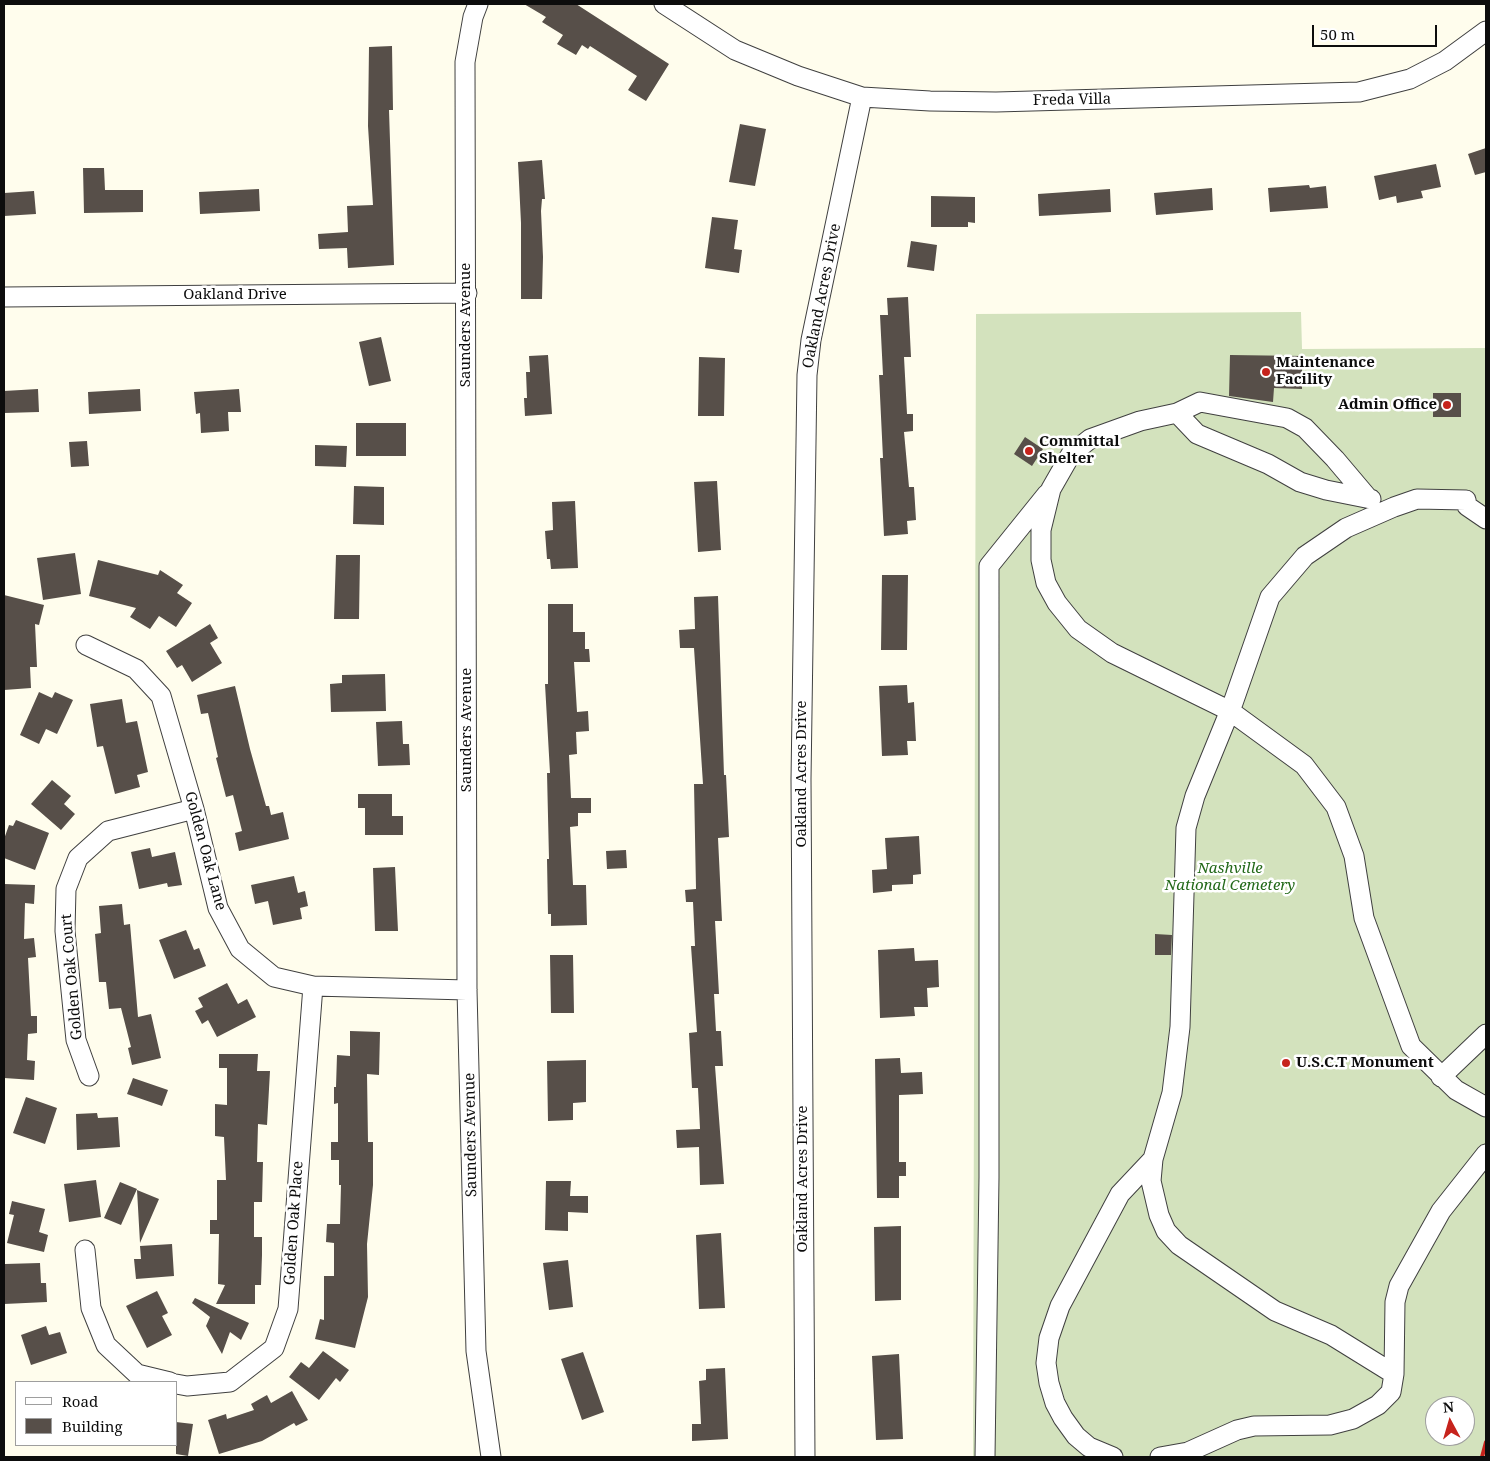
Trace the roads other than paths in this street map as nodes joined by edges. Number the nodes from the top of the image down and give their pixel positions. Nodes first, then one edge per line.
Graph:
1 (478, 4) edge
2 (664, 4) edge
3 (1486, 31) edge
4 (862, 97) junction
5 (467, 293) junction
6 (4, 297) edge
7 (1177, 413) junction
8 (1050, 489) junction
9 (1368, 498) junction
10 (1394, 508) junction
11 (1486, 519) edge
12 (86, 645) dead end
13 (1230, 711) junction
14 (194, 809) junction
15 (313, 986) junction
16 (467, 990) junction
17 (1486, 1034) edge
18 (89, 1076) dead end
19 (1441, 1076) junction
20 (1486, 1107) edge
21 (1486, 1154) edge
22 (1153, 1159) junction
23 (85, 1250) dead end
24 (1394, 1374) junction
25 (166, 1381) edge
26 (178, 1384) edge
27 (491, 1457) edge
28 (805, 1457) edge
29 (985, 1457) edge
30 (1114, 1457) edge
31 (1160, 1457) edge

1 - 5 street, Saunders Avenue
2 - 4 street, Freda Villa
3 - 4 street, Freda Villa
4 - 28 street, Oakland Acres Drive
5 - 6 street, Oakland Drive
5 - 16 street, Saunders Avenue
7 - 8 street
7 - 9 street
7 - 9 street
8 - 13 street
8 - 29 street
9 - 10 street
10 - 11 street
10 - 13 street
12 - 14 street, Golden Oak Lane
13 - 19 street
13 - 22 street
14 - 15 street, Golden Oak Lane
14 - 18 street, Golden Oak Court
15 - 16 street, Golden Oak Lane
15 - 26 street, Golden Oak Place
16 - 27 street, Saunders Avenue
17 - 19 street
19 - 20 street
21 - 24 street
22 - 24 street
22 - 30 street
23 - 25 street
24 - 31 street

